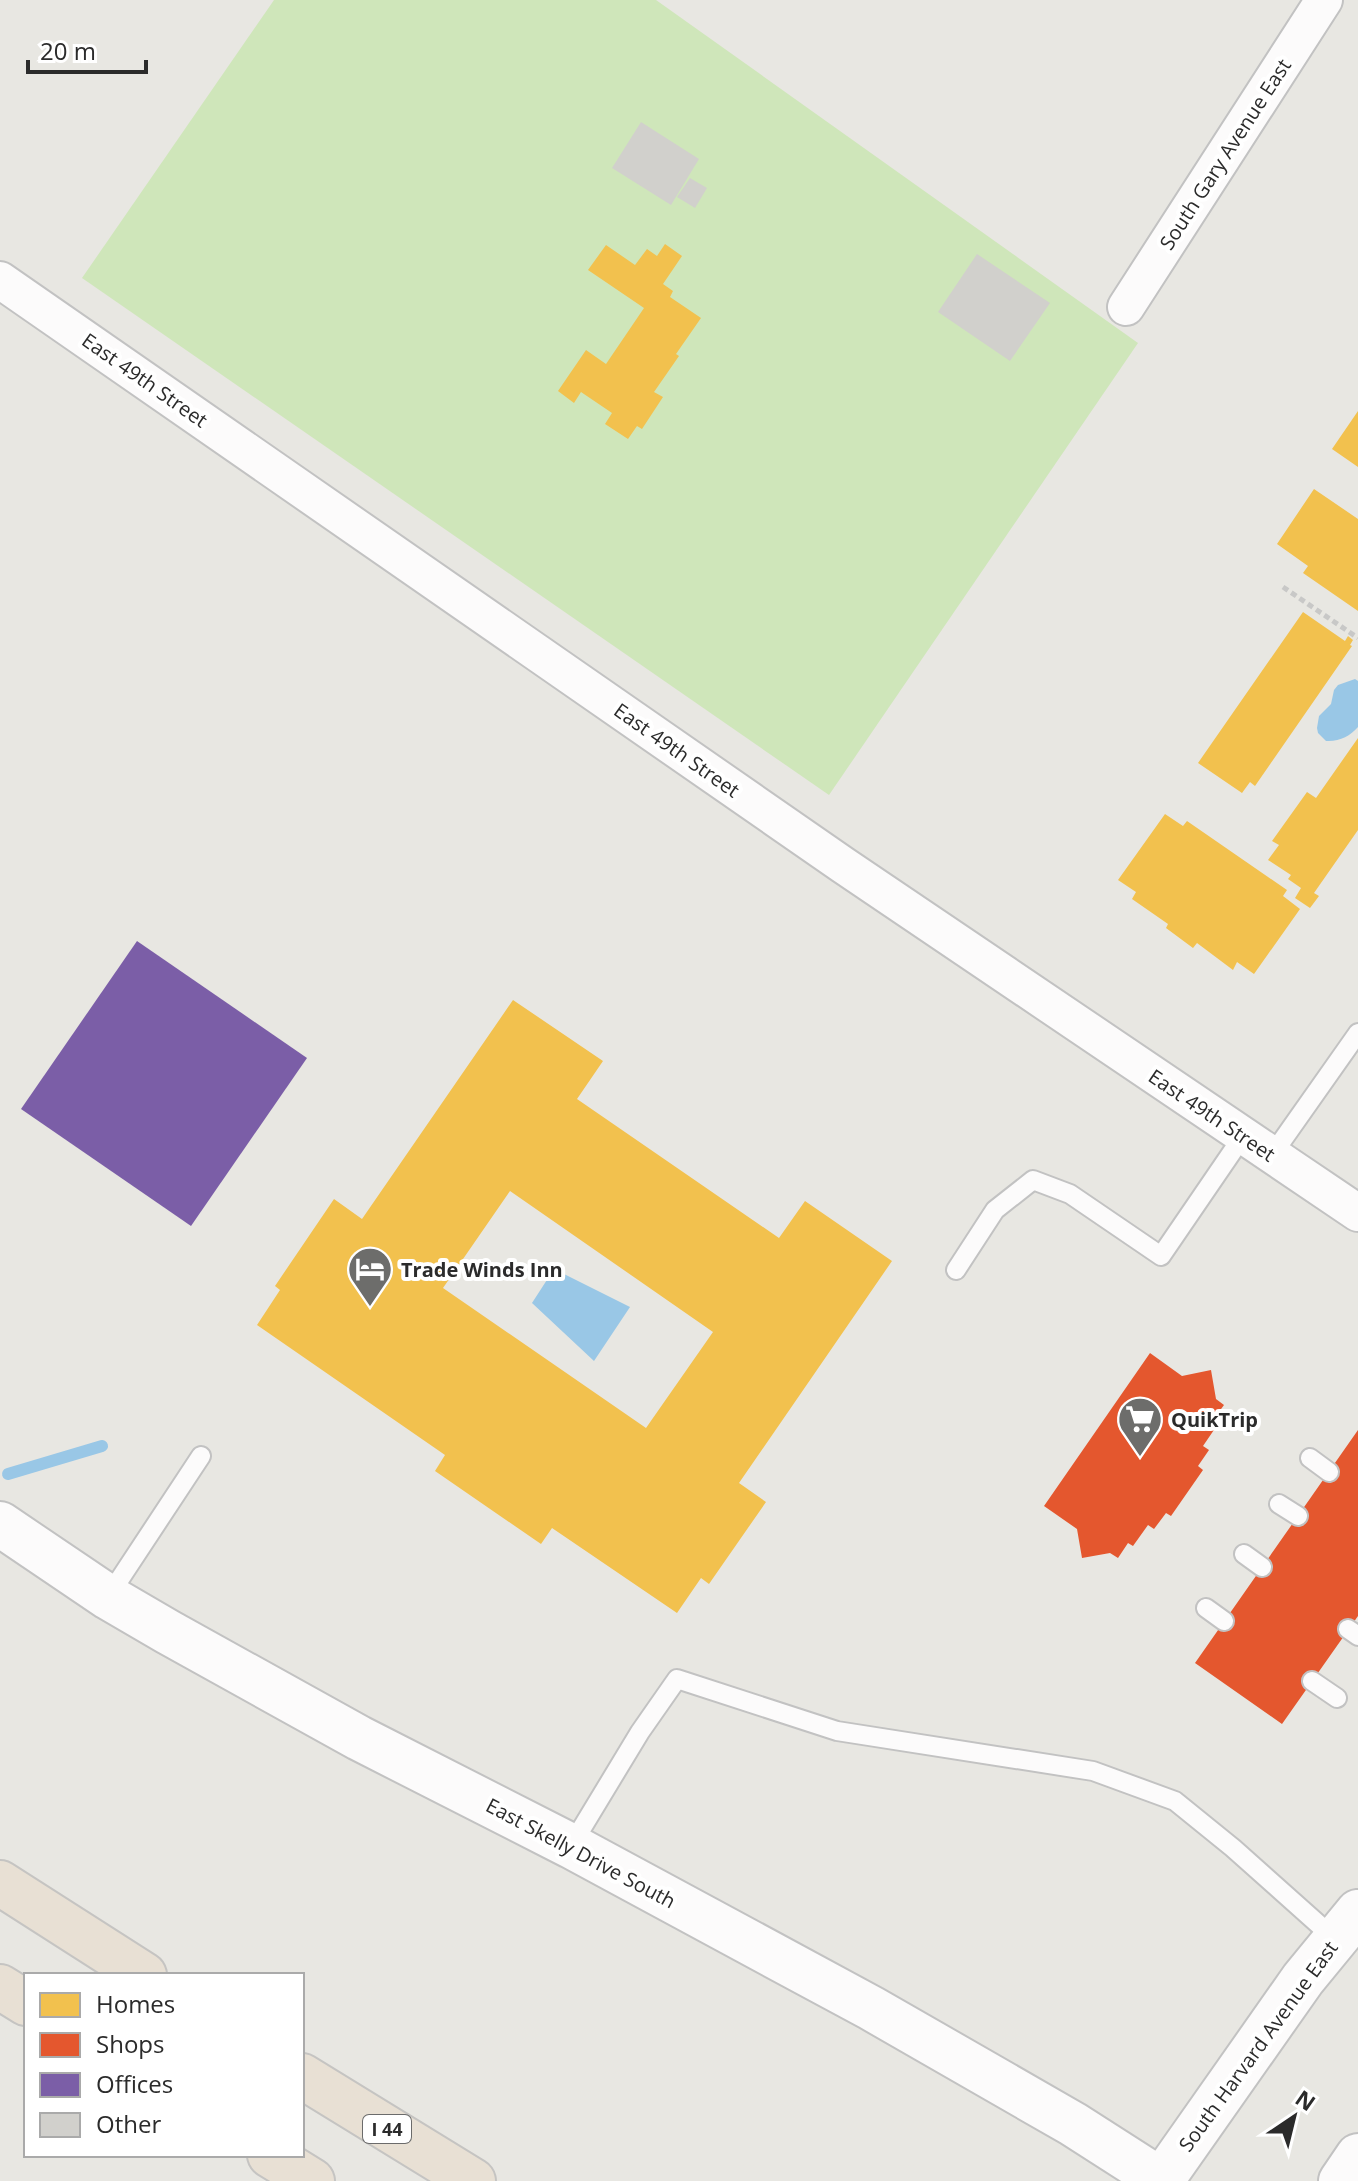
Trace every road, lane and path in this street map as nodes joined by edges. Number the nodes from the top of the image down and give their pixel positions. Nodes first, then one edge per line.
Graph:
1 (1324, 0) edge
2 (0, 280) edge
3 (1126, 307) dead end
4 (1283, 587) dead end
5 (1358, 638) edge
6 (1358, 1033) edge
7 (1257, 1146) junction
8 (1358, 1213) edge
9 (956, 1270) dead end
10 (201, 1456) dead end
11 (1310, 1458) dead end
12 (1329, 1472) dead end
13 (1279, 1504) dead end
14 (1298, 1516) dead end
15 (0, 1524) edge
16 (1244, 1554) dead end
17 (1262, 1567) dead end
18 (108, 1597) junction
19 (1206, 1608) dead end
20 (1224, 1621) dead end
21 (1312, 1681) dead end
22 (1337, 1698) dead end
23 (571, 1846) junction
24 (0, 1883) edge
25 (1346, 1926) edge
26 (141, 1973) edge
27 (0, 1987) edge
28 (24, 2002) edge
29 (304, 2077) edge
30 (1358, 2156) edge
31 (273, 2157) edge
32 (312, 2181) edge
33 (473, 2181) edge
34 (1161, 2181) edge
35 (1341, 2181) edge

1 - 3 street, South Gary Avenue East
2 - 7 street, East 49th Street
4 - 5 path
6 - 7 lane
7 - 8 street, East 49th Street
7 - 9 lane
10 - 18 lane
11 - 12 lane
13 - 14 lane
15 - 18 main road, East Skelly Drive South
16 - 17 lane
18 - 23 main road, East Skelly Drive South
19 - 20 lane
21 - 22 lane
23 - 25 lane
23 - 34 main road, East Skelly Drive South
24 - 26 highway
25 - 34 main road, South Harvard Avenue East
27 - 28 highway
29 - 33 highway, I 44
30 - 35 main road
31 - 32 highway

